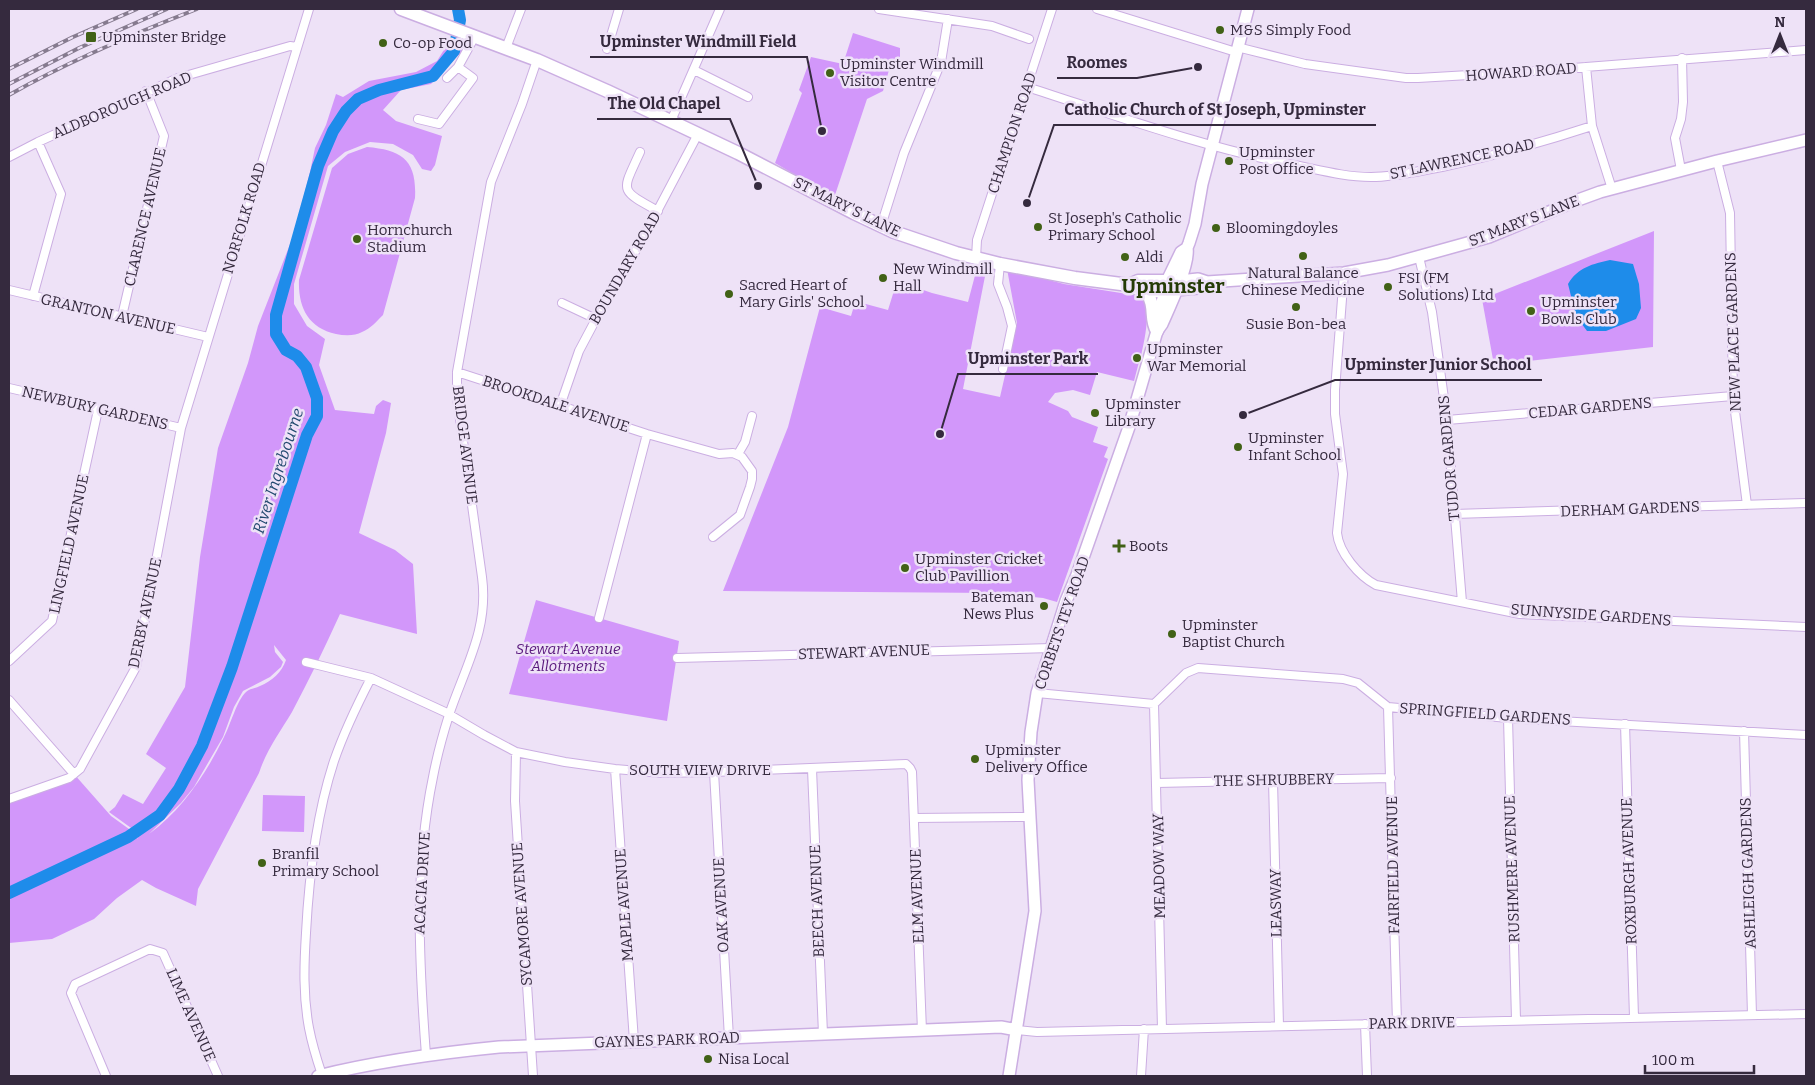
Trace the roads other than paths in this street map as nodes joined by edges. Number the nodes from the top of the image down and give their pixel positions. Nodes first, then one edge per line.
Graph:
1 (309, 9) edge
2 (401, 9) edge
3 (521, 9) edge
4 (619, 9) edge
5 (720, 9) edge
6 (879, 9) edge
7 (1052, 9) edge
8 (1097, 9) edge
9 (1248, 9) edge
10 (948, 19) junction
11 (464, 32) junction
12 (1029, 39) dead end
13 (297, 47) junction
14 (506, 48) junction
15 (1237, 49) junction
16 (607, 50) dead end
17 (1806, 50) edge
18 (1682, 58) junction
19 (536, 60) junction
20 (458, 67) junction
21 (1586, 67) junction
22 (694, 70) junction
23 (446, 78) dead end
24 (1027, 87) junction
25 (146, 91) junction
26 (748, 96) dead end
27 (418, 119) dead end
28 (671, 121) junction
29 (1592, 126) junction
30 (698, 134) junction
31 (1806, 140) edge
32 (38, 142) junction
33 (1212, 145) junction
34 (640, 152) dead end
35 (9, 157) edge
36 (1718, 161) junction
37 (1682, 170) junction
38 (1612, 189) junction
39 (658, 211) junction
40 (881, 226) junction
41 (1188, 245) junction
42 (1419, 257) junction
43 (976, 258) junction
44 (1000, 264) junction
45 (1344, 273) junction
46 (1210, 282) junction
47 (1129, 285) junction
48 (1172, 286) junction
49 (9, 290) edge
50 (1146, 291) junction
51 (33, 296) junction
52 (562, 302) dead end
53 (122, 316) junction
54 (596, 319) junction
55 (1157, 330) junction
56 (208, 337) junction
57 (1003, 369) dead end
58 (456, 372) junction
59 (9, 388) edge
60 (1733, 396) junction
61 (560, 406) junction
62 (98, 410) junction
63 (752, 416) dead end
64 (1447, 420) junction
65 (181, 428) junction
66 (647, 434) junction
67 (738, 454) junction
68 (1806, 503) edge
69 (1747, 505) junction
70 (1454, 514) junction
71 (713, 537) dead end
72 (1462, 602) junction
73 (599, 618) dead end
74 (1806, 627) edge
75 (1050, 648) junction
76 (677, 658) dead end
77 (9, 661) edge
78 (306, 662) dead end
79 (370, 678) junction
80 (1037, 693) junction
81 (9, 700) edge
82 (1154, 704) junction
83 (1388, 707) junction
84 (450, 714) junction
85 (1508, 718) junction
86 (1625, 724) junction
87 (1744, 731) junction
88 (1806, 735) edge
89 (516, 752) junction
90 (906, 764) joint
91 (615, 769) junction
92 (812, 769) junction
93 (714, 772) junction
94 (74, 774) junction
95 (1391, 778) junction
96 (1273, 780) junction
97 (1156, 783) junction
98 (9, 799) edge
99 (1030, 817) junction
100 (914, 818) junction
101 (1806, 1014) edge
102 (1752, 1015) junction
103 (1634, 1017) junction
104 (1516, 1020) junction
105 (1397, 1023) junction
106 (1365, 1024) junction
107 (1279, 1026) junction
108 (1144, 1029) junction
109 (1162, 1029) junction
110 (1017, 1030) junction
111 (922, 1031) junction
112 (823, 1034) junction
113 (729, 1038) junction
114 (634, 1041) junction
115 (531, 1045) junction
116 (426, 1055) junction
117 (105, 1076) edge
118 (218, 1076) edge
119 (320, 1076) edge
120 (533, 1076) edge
121 (1009, 1076) edge
122 (1141, 1076) edge
123 (1367, 1076) edge

1 - 13 street, NORFOLK ROAD
2 - 11 main road, ST MARY'S LANE
3 - 14 street
4 - 16 street
5 - 22 street
6 - 10 street
7 - 24 street, CHAMPION ROAD
8 - 15 street, HOWARD ROAD
9 - 15 main road
10 - 12 street
10 - 40 street
11 - 14 main road, ST MARY'S LANE
11 - 20 street
13 - 25 street, ALDBOROUGH ROAD
13 - 56 street, NORFOLK ROAD
14 - 19 main road, ST MARY'S LANE
15 - 21 street, HOWARD ROAD
15 - 33 main road
17 - 18 street, HOWARD ROAD
18 - 21 street, HOWARD ROAD
18 - 37 street
19 - 28 main road, ST MARY'S LANE
19 - 58 street, BRIDGE AVENUE
20 - 23 street
20 - 27 street
21 - 29 street
22 - 26 street
22 - 28 street
24 - 33 street, ST LAWRENCE ROAD
24 - 43 street, CHAMPION ROAD
25 - 32 street, ALDBOROUGH ROAD
25 - 53 street, CLARENCE AVENUE
28 - 30 main road, ST MARY'S LANE
29 - 33 street, ST LAWRENCE ROAD
29 - 38 street
30 - 39 street, BOUNDARY ROAD
30 - 40 main road, ST MARY'S LANE
31 - 36 main road, ST MARY'S LANE
32 - 35 street, ALDBOROUGH ROAD
32 - 51 street
33 - 41 main road
34 - 39 street
36 - 37 main road, ST MARY'S LANE
36 - 60 street, NEW PLACE GARDENS
37 - 38 main road, ST MARY'S LANE
38 - 42 main road, ST MARY'S LANE
39 - 54 street, BOUNDARY ROAD
40 - 43 main road, ST MARY'S LANE
41 - 46 main road
41 - 48 main road, CORBETS TEY ROAD
42 - 45 main road, ST MARY'S LANE
42 - 64 street, TUDOR GARDENS
43 - 44 main road, ST MARY'S LANE
44 - 47 main road, ST MARY'S LANE
44 - 57 street
45 - 46 main road, ST MARY'S LANE
45 - 72 street, SUNNYSIDE GARDENS
46 - 48 main road, ST MARY'S LANE
47 - 48 main road, ST MARY'S LANE
47 - 50 main road
48 - 50 main road, ST MARY'S LANE
48 - 55 main road, CORBETS TEY ROAD
49 - 51 street, GRANTON AVENUE
50 - 55 main road
51 - 53 street, GRANTON AVENUE
52 - 54 street
53 - 56 street, GRANTON AVENUE
54 - 61 street, BOUNDARY ROAD
55 - 75 main road, CORBETS TEY ROAD
56 - 65 street, NORFOLK ROAD
58 - 61 street, BROOKDALE AVENUE
58 - 84 street, BRIDGE AVENUE
59 - 62 street, NEWBURY GARDENS
60 - 64 street, CEDAR GARDENS
60 - 69 street, NEW PLACE GARDENS
61 - 66 street, BROOKDALE AVENUE
62 - 65 street, NEWBURY GARDENS
62 - 77 street, LINGFIELD AVENUE
63 - 67 street
64 - 70 street, TUDOR GARDENS
65 - 94 street, DERBY AVENUE
66 - 67 street
66 - 73 street, BROOKDALE AVENUE
67 - 71 street
68 - 69 street, DERHAM GARDENS
69 - 70 street, DERHAM GARDENS
70 - 72 street, TUDOR GARDENS
72 - 74 street, SUNNYSIDE GARDENS
75 - 76 street, STEWART AVENUE
75 - 80 main road, CORBETS TEY ROAD
78 - 79 street, SOUTH VIEW DRIVE
79 - 84 street, SOUTH VIEW DRIVE
79 - 119 street
80 - 82 street
80 - 99 main road, CORBETS TEY ROAD
81 - 94 street
82 - 83 street, SPRINGFIELD GARDENS
82 - 97 street, MEADOW WAY
83 - 85 street, SPRINGFIELD GARDENS
83 - 95 street, FAIRFIELD AVENUE
84 - 89 street, SOUTH VIEW DRIVE
84 - 116 street, ACACIA DRIVE
85 - 86 street, SPRINGFIELD GARDENS
85 - 104 street, RUSHMERE AVENUE
86 - 87 street, SPRINGFIELD GARDENS
86 - 103 street, ROXBURGH AVENUE
87 - 88 street, SPRINGFIELD GARDENS
87 - 102 street, ASHLEIGH GARDENS
89 - 91 street, SOUTH VIEW DRIVE
89 - 115 street, SYCAMORE AVENUE
90 - 92 street, SOUTH VIEW DRIVE
90 - 100 street, ELM AVENUE
91 - 93 street, SOUTH VIEW DRIVE
91 - 114 street, MAPLE AVENUE
92 - 93 street, SOUTH VIEW DRIVE
92 - 112 street, BEECH AVENUE
93 - 113 street, OAK AVENUE
94 - 98 street, DERBY AVENUE
95 - 96 street, THE SHRUBBERY
95 - 105 street, FAIRFIELD AVENUE
96 - 97 street, THE SHRUBBERY
96 - 107 street, LEASWAY
97 - 109 street, MEADOW WAY
99 - 100 street
99 - 110 main road, CORBETS TEY ROAD
100 - 111 street, ELM AVENUE
101 - 102 street, PARK DRIVE
102 - 103 street, PARK DRIVE
103 - 104 street, PARK DRIVE
104 - 105 street, PARK DRIVE
105 - 106 street, PARK DRIVE
106 - 107 street, PARK DRIVE
106 - 123 street
107 - 109 street, PARK DRIVE
108 - 109 street, PARK DRIVE
108 - 110 street, PARK DRIVE
108 - 122 street
110 - 111 main road, GAYNES PARK ROAD
110 - 121 main road, CORBETS TEY ROAD
111 - 112 main road, GAYNES PARK ROAD
112 - 113 main road, GAYNES PARK ROAD
113 - 114 main road, GAYNES PARK ROAD
114 - 115 main road, GAYNES PARK ROAD
115 - 116 main road, GAYNES PARK ROAD
115 - 120 street, SYCAMORE AVENUE
116 - 119 main road, GAYNES PARK ROAD
117 - 118 street, LIME AVENUE

